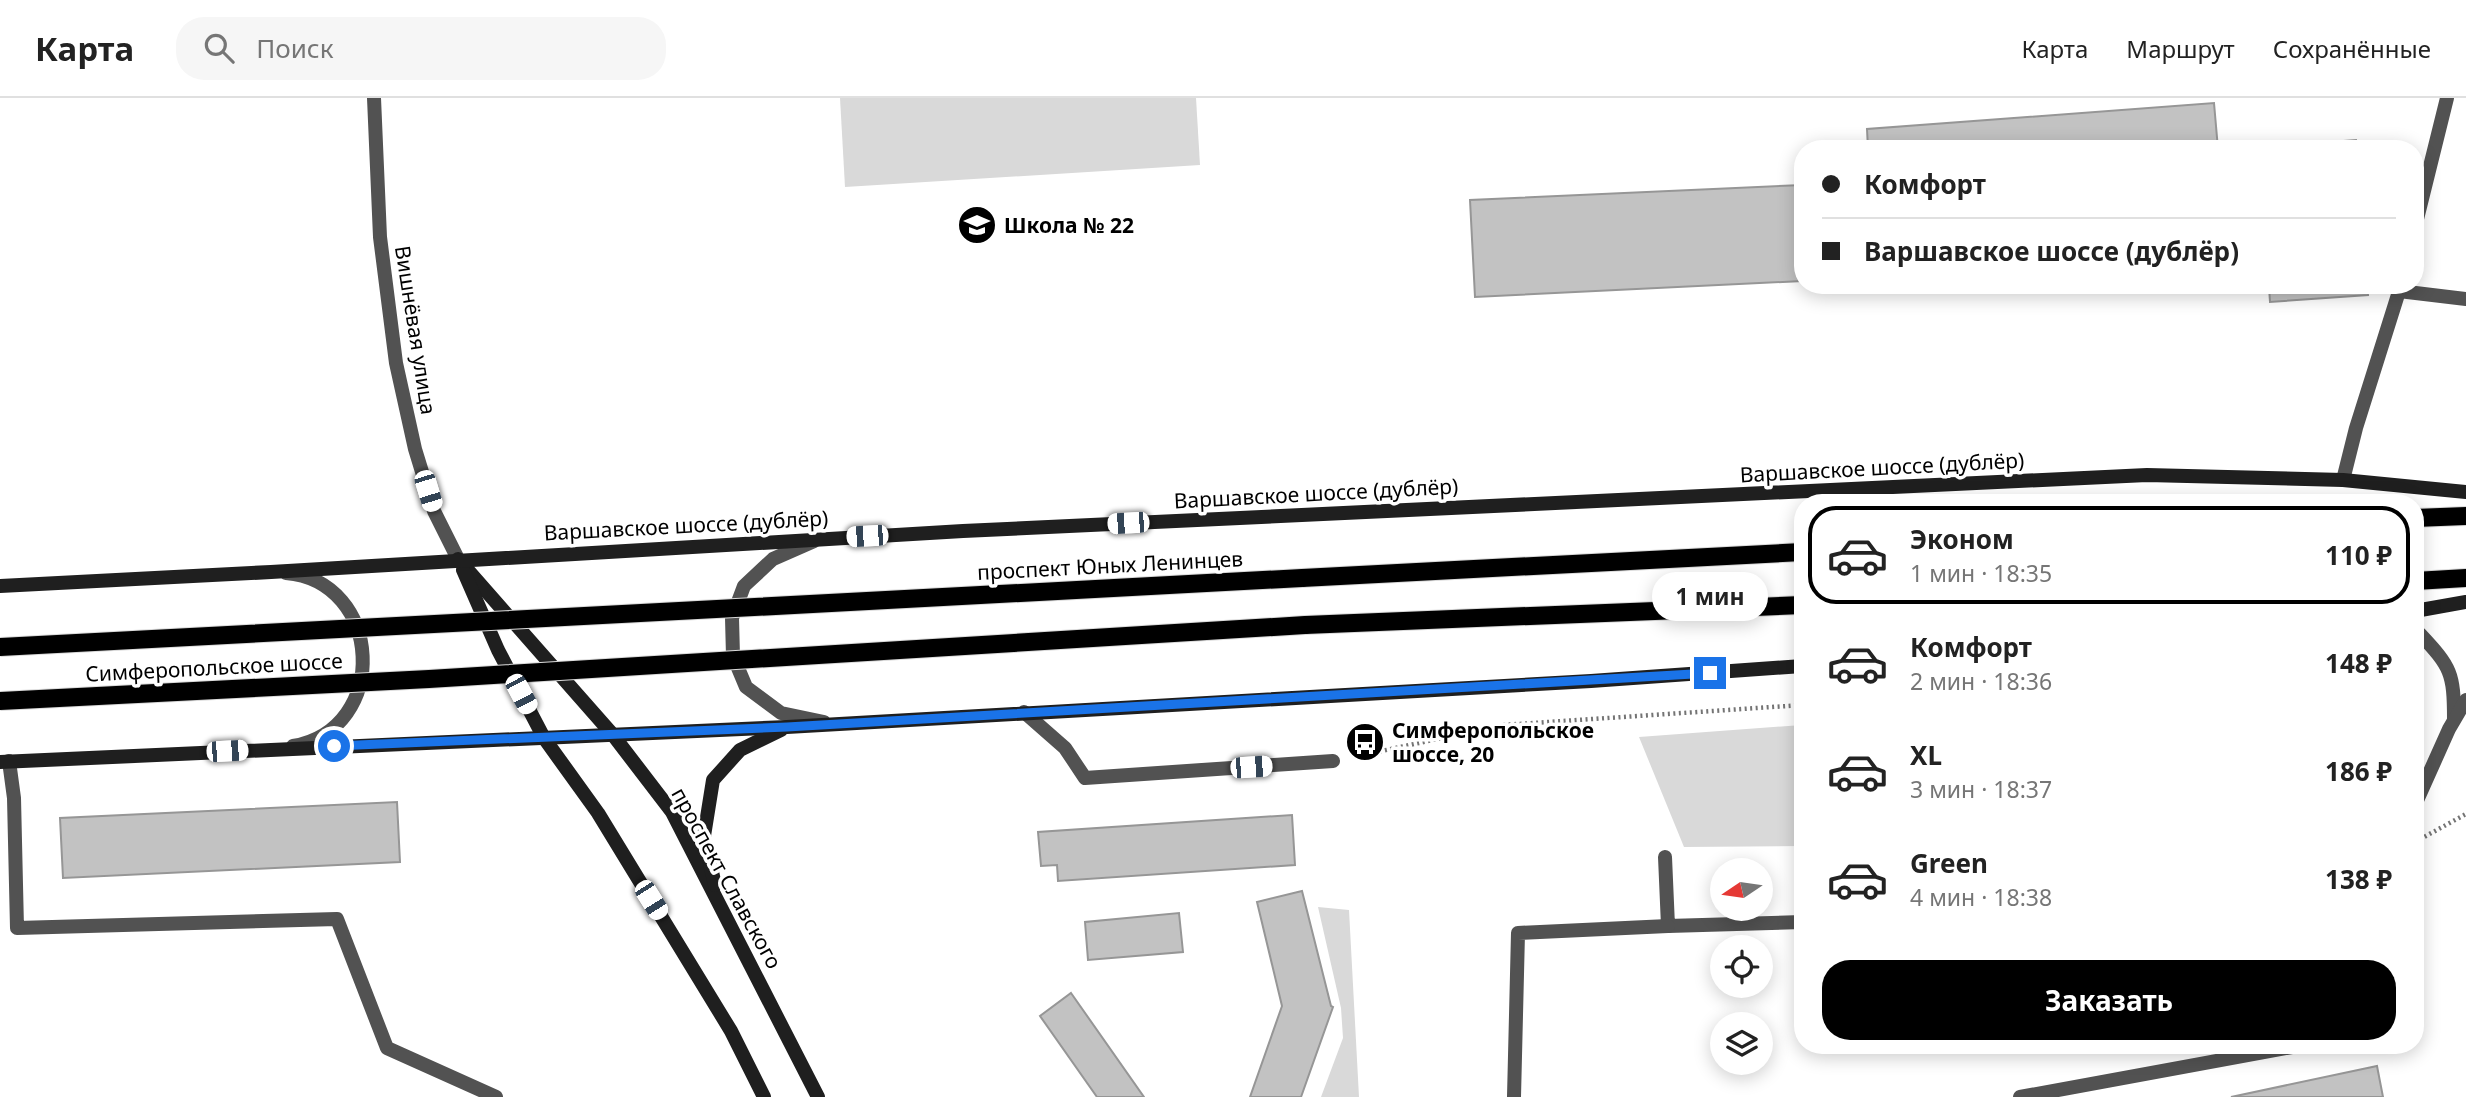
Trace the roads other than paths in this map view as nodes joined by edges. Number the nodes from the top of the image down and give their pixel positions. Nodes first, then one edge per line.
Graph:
1 (374, 98) edge
2 (2447, 98) edge
3 (2424, 191) edge
4 (2424, 292) edge
5 (2398, 294) edge
6 (2466, 299) edge
7 (2343, 481) junction
8 (2466, 492) edge
9 (2466, 516) edge
10 (2424, 518) edge
11 (818, 539) junction
12 (1794, 552) edge
13 (458, 559) junction
14 (271, 572) junction
15 (2466, 578) edge
16 (2424, 580) edge
17 (0, 586) edge
18 (2466, 602) edge
19 (1794, 606) edge
20 (2424, 609) edge
21 (421, 625) joint
22 (2424, 638) edge
23 (0, 647) edge
24 (1794, 667) edge
25 (2466, 700) edge
26 (0, 701) edge
27 (1024, 712) junction
28 (2454, 721) junction
29 (831, 724) junction
30 (787, 727) junction
31 (613, 735) junction
32 (544, 738) junction
33 (281, 748) junction
34 (1333, 761) road end
35 (5, 762) edge
36 (2424, 786) edge
37 (1665, 857) dead end
38 (720, 907) junction
39 (1794, 922) edge
40 (1668, 926) junction
41 (2254, 1054) edge
42 (496, 1097) edge
43 (764, 1097) edge
44 (818, 1097) edge
45 (1514, 1097) edge
46 (2020, 1097) edge

1 - 13 street, Вишнёвая улица
2 - 3 street
4 - 6 street
5 - 7 street
7 - 8 main road, Варшавское шоссе (дублёр)
7 - 11 main road, Варшавское шоссе (дублёр)
9 - 10 main road
11 - 13 main road, Варшавское шоссе (дублёр)
11 - 29 street
12 - 21 main road, проспект Юных Ленинцев, bridge
13 - 14 main road, Варшавское шоссе (дублёр)
13 - 31 main road, проспект Славского
13 - 32 main road
14 - 17 main road, Варшавское шоссе (дублёр)
14 - 33 street
15 - 16 main road
18 - 20 main road
19 - 26 main road, Симферопольское шоссе, bridge
21 - 23 main road, Симферопольское шоссе, bridge
22 - 28 street
24 - 27 main road
25 - 28 street
27 - 29 main road
27 - 34 street
28 - 36 street
29 - 30 main road
30 - 31 main road
30 - 38 main road
31 - 32 main road
31 - 38 main road, проспект Славского
32 - 33 main road
32 - 43 main road
33 - 35 main road
35 - 42 street
37 - 40 street
38 - 44 main road, проспект Славского
39 - 40 street
40 - 45 street
41 - 46 street

